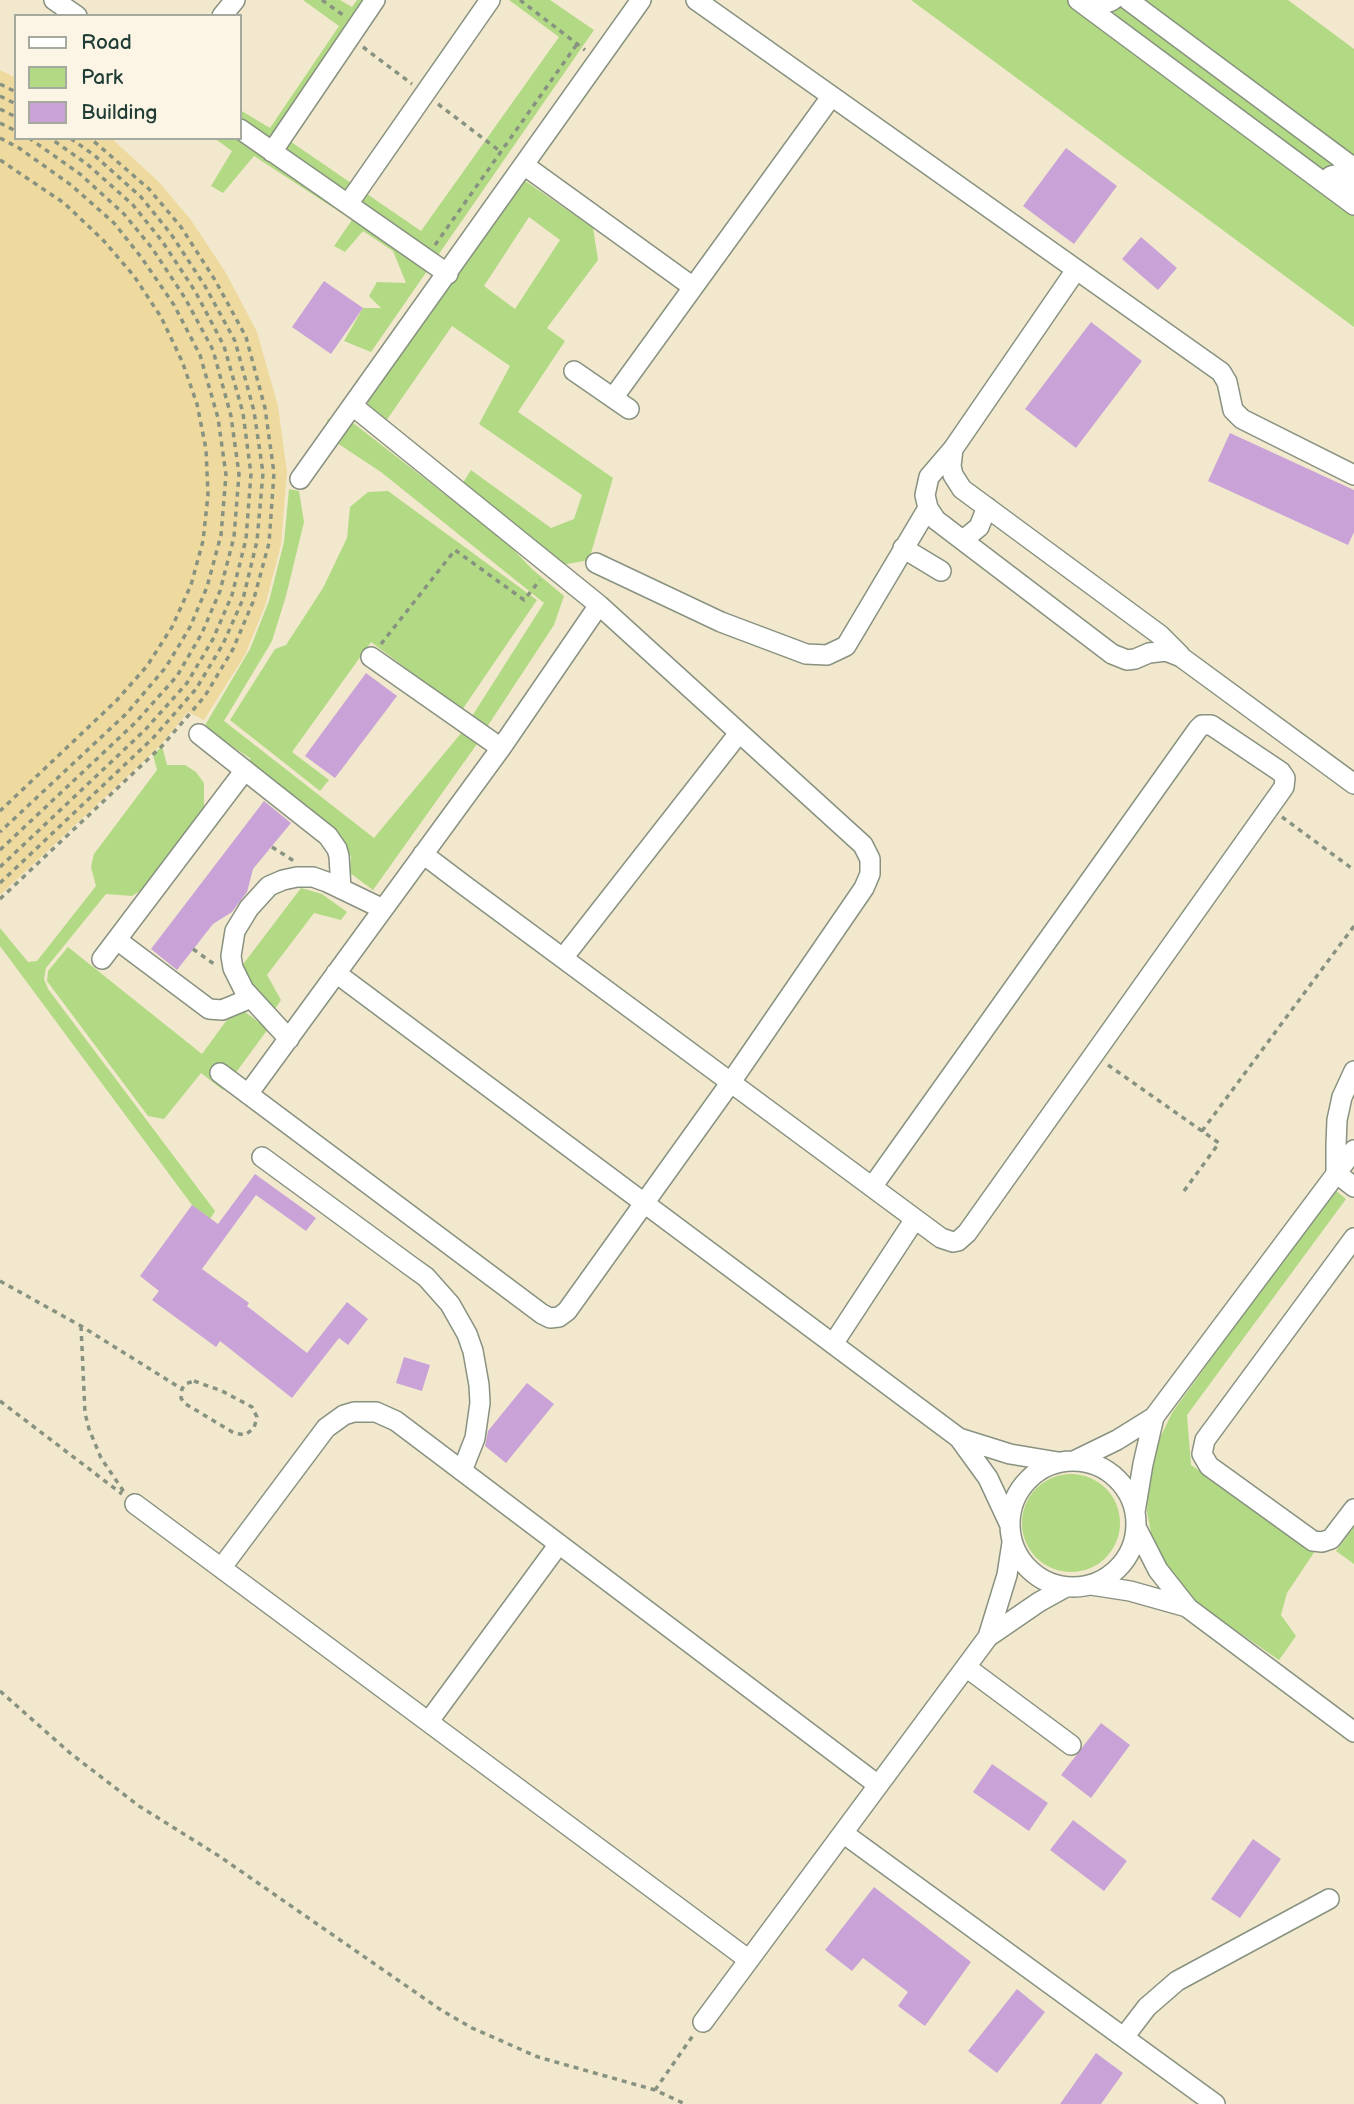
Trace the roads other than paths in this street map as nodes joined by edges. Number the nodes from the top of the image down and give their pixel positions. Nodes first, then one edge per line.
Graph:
1 (54, 0) edge
2 (375, 0) edge
3 (490, 0) edge
4 (641, 0) edge
5 (695, 0) edge
6 (1078, 0) edge
7 (1102, 0) edge
8 (1113, 0) edge
9 (1128, 0) edge
10 (74, 14) edge
11 (831, 97) junction
12 (242, 130) edge
13 (272, 152) junction
14 (524, 165) junction
15 (1354, 168) edge
16 (1325, 183) junction
17 (1354, 185) edge
18 (348, 204) junction
19 (1354, 205) edge
20 (1076, 270) junction
21 (447, 274) junction
22 (693, 287) junction
23 (574, 371) dead end
24 (353, 406) junction
25 (953, 449) junction
26 (1354, 474) edge
27 (300, 479) dead end
28 (957, 483) junction
29 (926, 501) junction
30 (986, 507) junction
31 (963, 540) junction
32 (903, 548) junction
33 (596, 563) dead end
34 (941, 572) dead end
35 (599, 605) junction
36 (1152, 628) junction
37 (1149, 653) junction
38 (371, 657) road end
39 (1181, 657) junction
40 (739, 733) junction
41 (200, 734) dead end
42 (501, 748) junction
43 (245, 770) junction
44 (1354, 784) edge
45 (423, 855) junction
46 (334, 885) junction
47 (383, 909) junction
48 (117, 940) junction
49 (563, 958) junction
50 (102, 959) dead end
51 (336, 973) junction
52 (248, 994) junction
53 (289, 1039) junction
54 (1354, 1071) edge
55 (220, 1073) dead end
56 (731, 1082) junction
57 (248, 1094) junction
58 (1354, 1150) edge
59 (262, 1157) dead end
60 (1336, 1173) junction
61 (1354, 1186) edge
62 (872, 1187) junction
63 (645, 1203) junction
64 (915, 1219) junction
65 (1354, 1238) edge
66 (834, 1344) junction
67 (1154, 1417) junction
68 (959, 1438) junction
69 (1068, 1461) junction
70 (462, 1471) junction
71 (135, 1504) road end
72 (1354, 1509) edge
73 (1135, 1520) junction
74 (1011, 1533) junction
75 (559, 1544) junction
76 (222, 1567) junction
77 (1090, 1585) junction
78 (1066, 1587) junction
79 (1188, 1608) junction
80 (988, 1637) junction
81 (966, 1667) junction
82 (429, 1721) junction
83 (1354, 1732) edge
84 (1071, 1745) dead end
85 (878, 1785) junction
86 (843, 1833) junction
87 (1329, 1899) dead end
88 (749, 1960) junction
89 (703, 2022) road end
90 (1124, 2038) junction
91 (1216, 2104) edge

1 - 10 street
2 - 13 street
3 - 18 street
4 - 14 street
5 - 11 street
6 - 16 street
7 - 8 street
9 - 15 street
11 - 20 street
11 - 22 street
12 - 13 street
13 - 18 street
14 - 21 street
14 - 22 street
16 - 17 street
16 - 19 street
18 - 21 street
20 - 25 street
20 - 26 street
21 - 24 street
22 - 23 street
24 - 27 street
24 - 35 street
25 - 28 street
25 - 29 street
28 - 29 street
28 - 30 street
29 - 31 street
29 - 32 street
30 - 31 street
30 - 36 street
31 - 37 street
32 - 33 street
32 - 34 street
35 - 40 street
35 - 42 street
36 - 37 street
36 - 39 street
37 - 39 street
38 - 42 street
39 - 44 street
40 - 49 street
40 - 56 street
41 - 43 street
42 - 45 street
43 - 46 street
43 - 48 street
45 - 47 street
45 - 49 street
46 - 47 street
46 - 52 street
47 - 51 street
48 - 50 street
48 - 52 street
49 - 56 street
51 - 53 street
51 - 63 street
52 - 53 street
53 - 57 street
54 - 60 street
55 - 57 street
56 - 62 street
56 - 63 street
57 - 63 street
58 - 60 street
59 - 70 street
60 - 61 street
60 - 67 street
62 - 64 street
62 - 64 street
63 - 66 street
64 - 66 street
65 - 72 street
66 - 68 street
67 - 69 street
67 - 73 street
68 - 69 street
68 - 74 street
69 - 73 street
69 - 74 street
70 - 75 street
70 - 76 street
71 - 76 street
73 - 77 street
73 - 79 street
74 - 78 street
74 - 80 street
75 - 82 street
75 - 85 street
76 - 82 street
77 - 78 street
77 - 79 street
78 - 80 street
79 - 83 street
80 - 81 street
81 - 84 street
81 - 85 street
82 - 88 street
85 - 86 street
86 - 88 street
86 - 90 street
87 - 90 street
88 - 89 street
90 - 91 street

